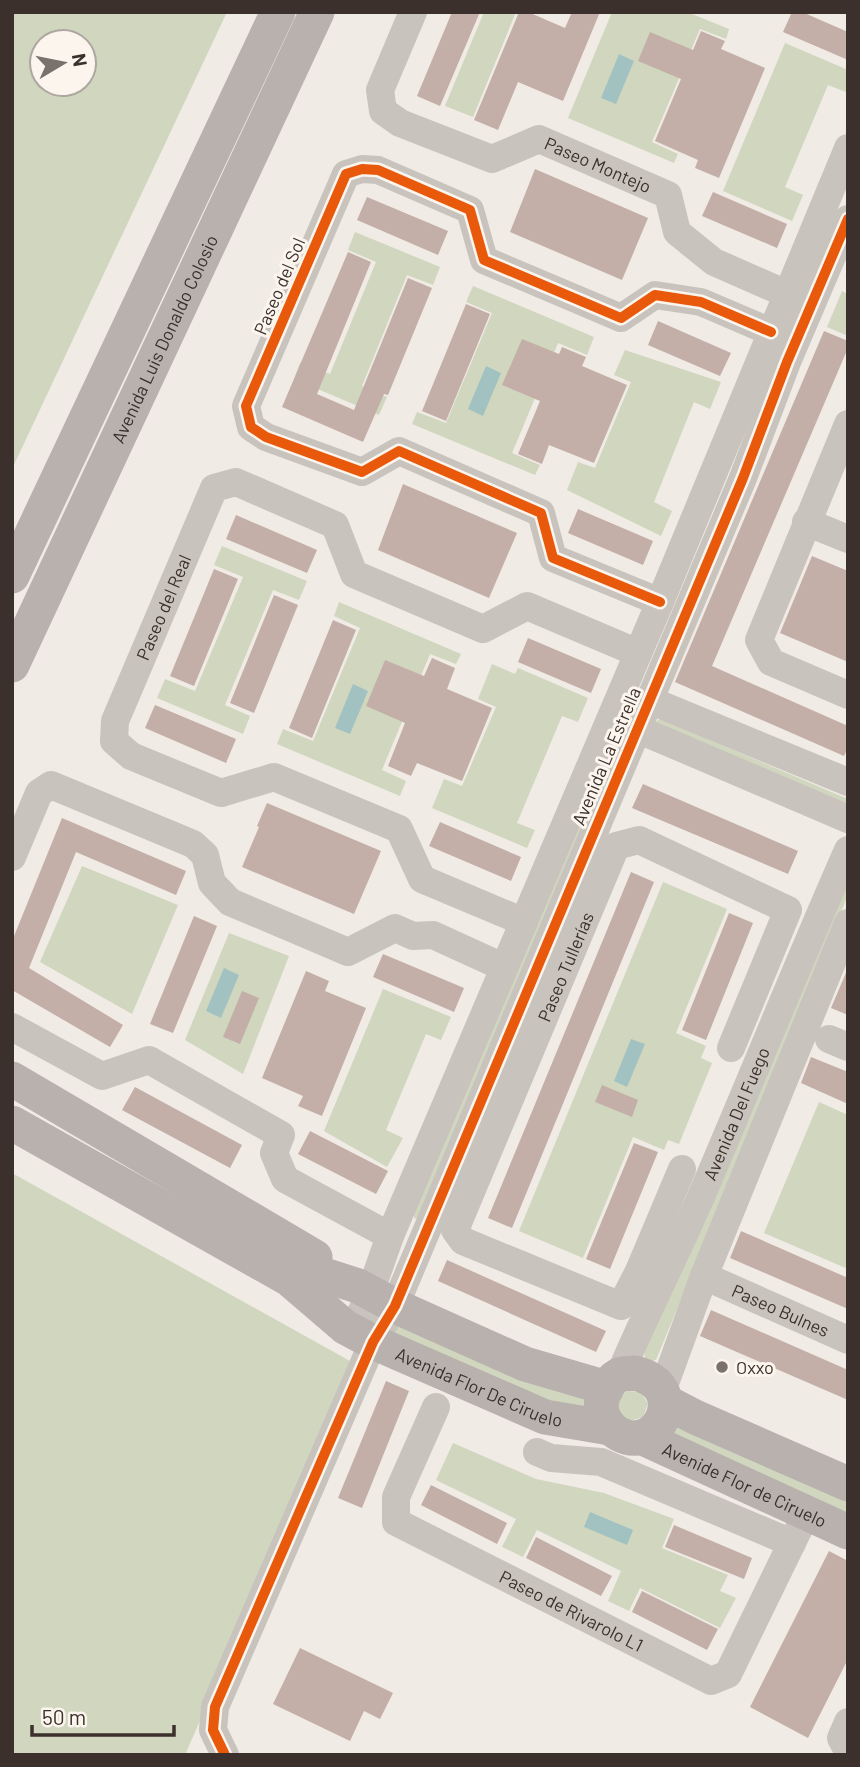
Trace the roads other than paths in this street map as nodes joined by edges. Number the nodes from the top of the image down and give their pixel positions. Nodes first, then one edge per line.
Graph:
1 (278, 12) edge
2 (317, 12) edge
3 (413, 12) edge
4 (848, 148) edge
5 (838, 199) edge
6 (848, 219) edge
7 (776, 289) junction
8 (761, 327) junction
9 (848, 424) edge
10 (716, 466) junction
11 (743, 478) junction
12 (806, 522) junction
13 (848, 539) edge
14 (12, 576) edge
15 (650, 597) junction
16 (628, 649) junction
17 (12, 665) edge
18 (848, 695) edge
19 (649, 701) junction
20 (637, 729) junction
21 (599, 744) junction
22 (624, 757) junction
23 (848, 782) edge
24 (848, 819) edge
25 (848, 850) edge
26 (12, 857) edge
27 (516, 919) junction
28 (848, 923) edge
29 (496, 964) junction
30 (12, 1027) edge
31 (731, 1048) dead end
32 (12, 1079) edge
33 (12, 1107) edge
34 (12, 1123) edge
35 (12, 1144) edge
36 (682, 1169) dead end
37 (380, 1231) junction
38 (292, 1272) junction
39 (710, 1278) junction
40 (374, 1295) junction
41 (631, 1311) junction
42 (357, 1333) junction
43 (848, 1340) edge
44 (613, 1381) junction
45 (664, 1395) junction
46 (436, 1407) dead end
47 (625, 1432) junction
48 (537, 1452) dead end
49 (848, 1484) edge
50 (798, 1530) junction
51 (848, 1532) edge
52 (848, 1722) edge
53 (848, 1751) edge
54 (225, 1755) edge

1 - 14 main road, Avenida Luis Donaldo Colosio
2 - 17 main road, Avenida Luis Donaldo Colosio
3 - 7 street, Paseo Montejo
4 - 5 street, Avenida La Estrella
5 - 7 street, Avenida La Estrella
6 - 11 street, Avenida La Estrella
7 - 8 street, Avenida La Estrella
8 - 10 street, Avenida La Estrella
8 - 15 street, Paseo del Sol
9 - 12 street
10 - 11 street
10 - 15 street, Avenida La Estrella
11 - 19 street, Avenida La Estrella
12 - 13 street
12 - 18 street
15 - 16 street, Avenida La Estrella
16 - 21 street, Avenida La Estrella
16 - 27 street, Paseo del Real
19 - 20 street, Avenida La Estrella
19 - 23 street
20 - 22 street, Avenida La Estrella
20 - 24 street
21 - 22 street
21 - 27 street, Avenida La Estrella
22 - 40 street, Avenida La Estrella
25 - 41 street, Avenida Del Fuego
26 - 29 street
27 - 29 street, Avenida La Estrella
28 - 39 street, Avenida Del Fuego
29 - 37 street, Avenida La Estrella
30 - 37 street
31 - 41 street, Paseo Tullerías
32 - 40 main road
33 - 38 main road
34 - 38 main road
35 - 42 main road
36 - 41 street
37 - 40 street, Avenida La Estrella
38 - 40 main road, Avenida Flor De Ciruelo
38 - 42 main road, Avenida Flor De Ciruelo
39 - 43 street, Paseo Bulnes
39 - 45 street, Avenida Del Fuego
40 - 42 street
40 - 44 main road, Avenida Flor De Ciruelo
41 - 44 street, Avenida Del Fuego
42 - 47 main road, Avenida Flor De Ciruelo
42 - 54 street
44 - 45 main road
44 - 47 main road
45 - 47 main road
45 - 49 main road
46 - 50 street, Paseo de Rivarolo L1
47 - 50 main road, Avenide Flor de Ciruelo
48 - 50 street
50 - 51 main road, Avenide Flor de Ciruelo
52 - 53 street

